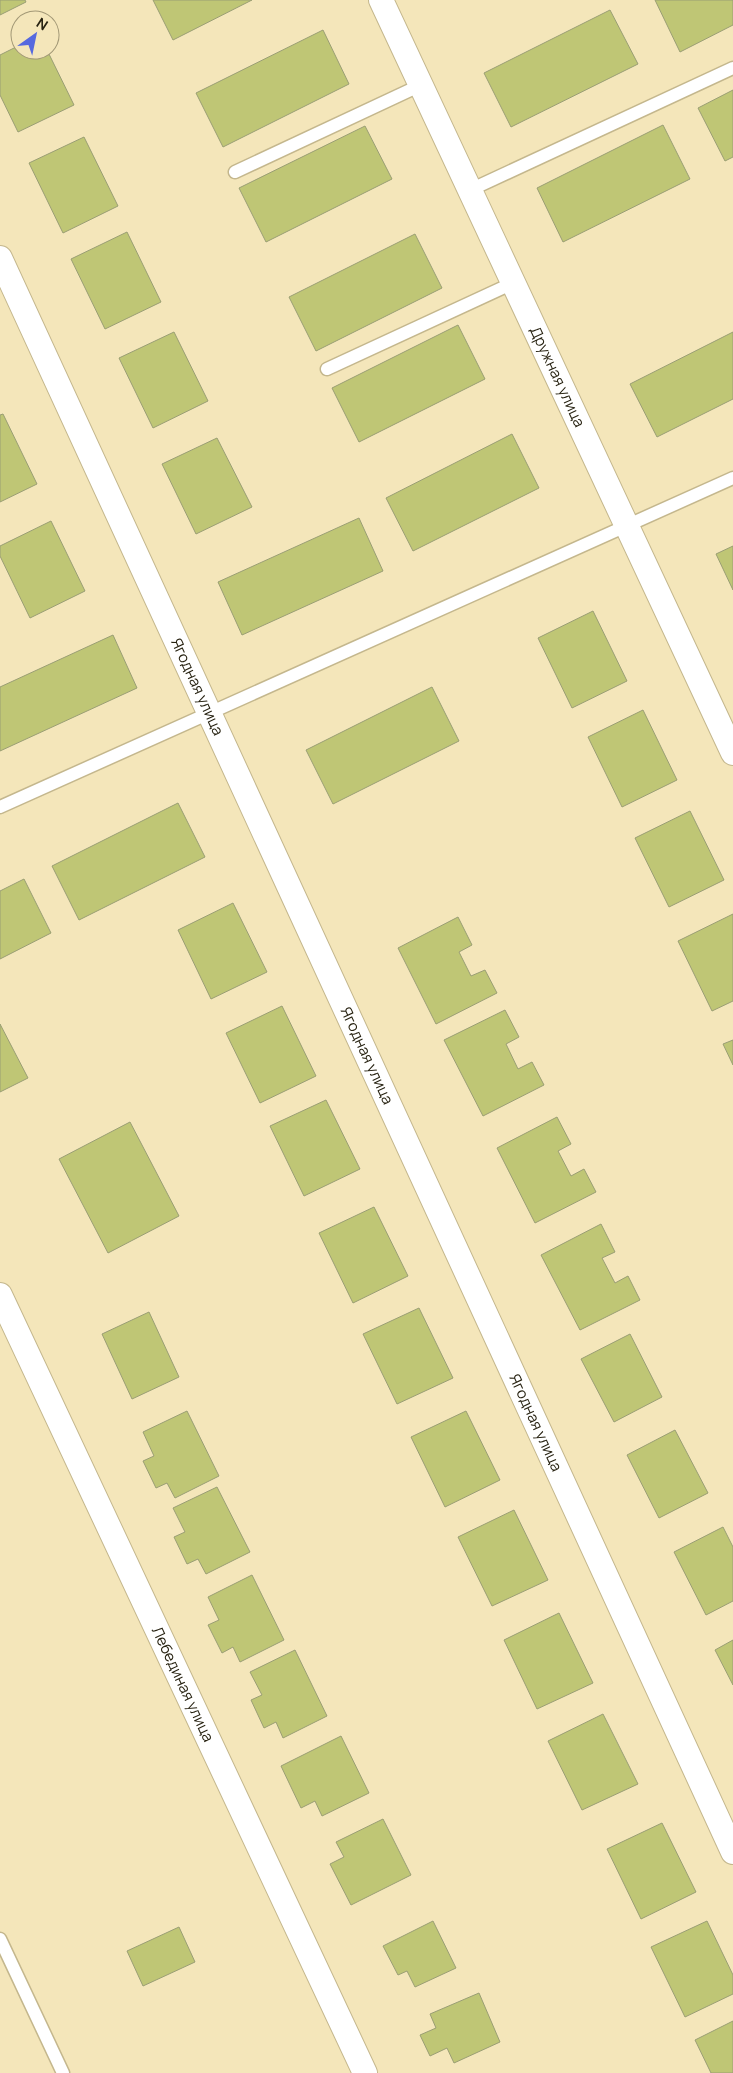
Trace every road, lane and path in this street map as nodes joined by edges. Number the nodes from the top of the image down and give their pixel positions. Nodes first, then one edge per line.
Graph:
1 (381, 0) edge
2 (733, 68) edge
3 (421, 85) junction
4 (235, 172) dead end
5 (470, 190) junction
6 (0, 258) edge
7 (513, 283) junction
8 (327, 369) dead end
9 (733, 478) edge
10 (627, 526) junction
11 (210, 713) junction
12 (733, 754) edge
13 (0, 807) edge
14 (0, 1295) edge
15 (733, 1852) edge
16 (0, 1939) edge
17 (63, 2073) edge
18 (365, 2073) edge

1 - 3 street, Дружная улица
2 - 5 lane
3 - 4 lane
3 - 5 street, Дружная улица
5 - 7 street, Дружная улица
6 - 11 street, Ягодная улица
7 - 8 lane
7 - 10 street, Дружная улица
9 - 10 lane
10 - 11 lane
10 - 12 street, Дружная улица
11 - 13 lane
11 - 15 street, Ягодная улица
14 - 18 street, Лебединая улица
16 - 17 lane

